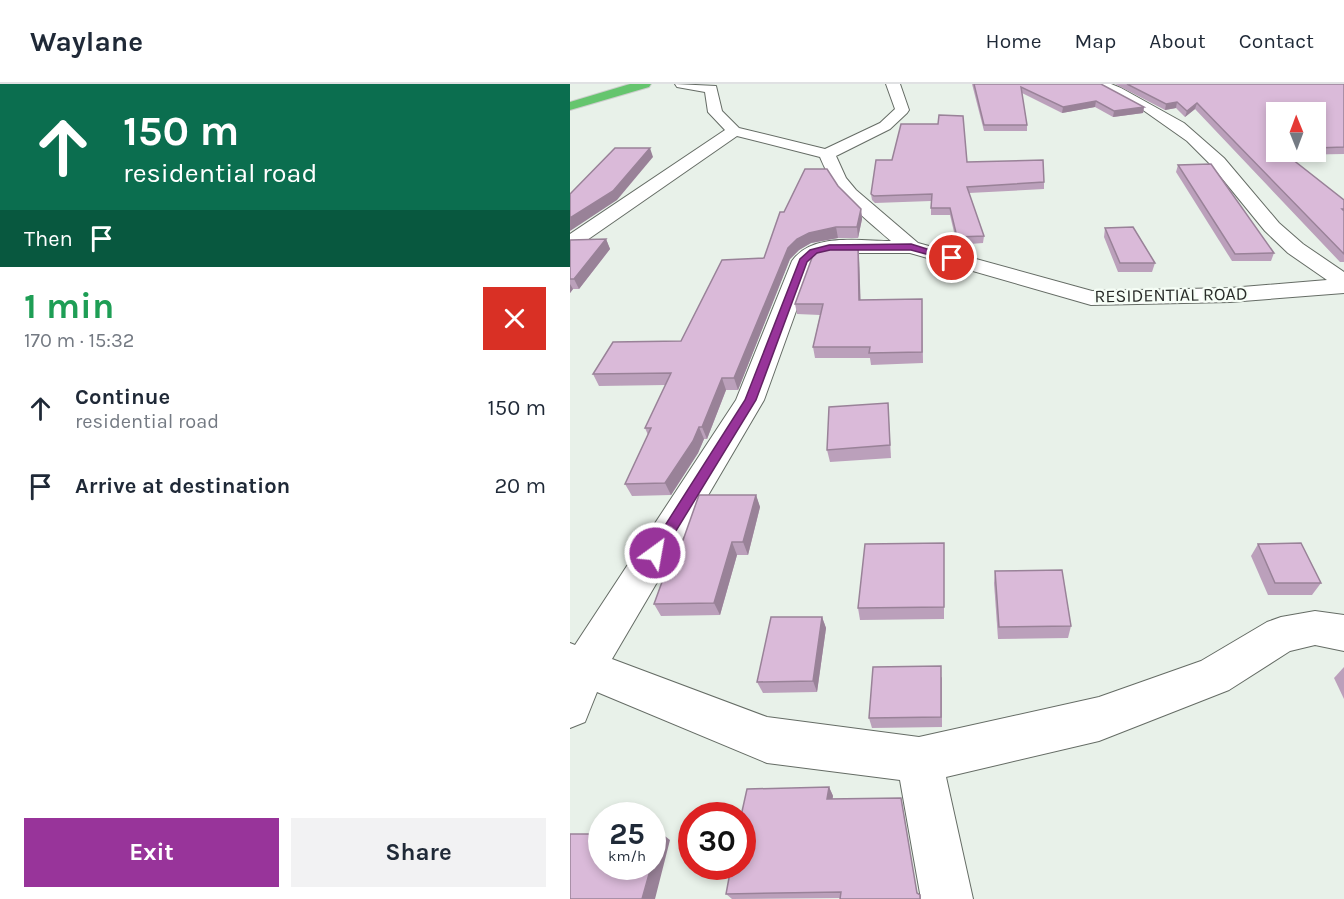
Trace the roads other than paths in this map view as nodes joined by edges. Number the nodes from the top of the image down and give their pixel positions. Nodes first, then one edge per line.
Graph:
1 (644, 84) edge
2 (682, 84) edge
3 (893, 84) edge
4 (1100, 84) edge
5 (570, 106) edge
6 (734, 131) junction
7 (827, 154) junction
8 (570, 243) edge
9 (911, 247) junction
10 (1333, 266) edge
11 (1344, 284) edge
12 (1344, 633) edge
13 (574, 679) edge
14 (920, 760) junction
15 (947, 899) edge

1 - 5 highway
2 - 6 street
3 - 7 street
4 - 10 street
6 - 7 street
6 - 8 street
7 - 9 street, RESIDENTIAL ROAD
9 - 11 street, RESIDENTIAL ROAD
9 - 13 street
10 - 11 street
12 - 14 street
13 - 14 street
14 - 15 street

